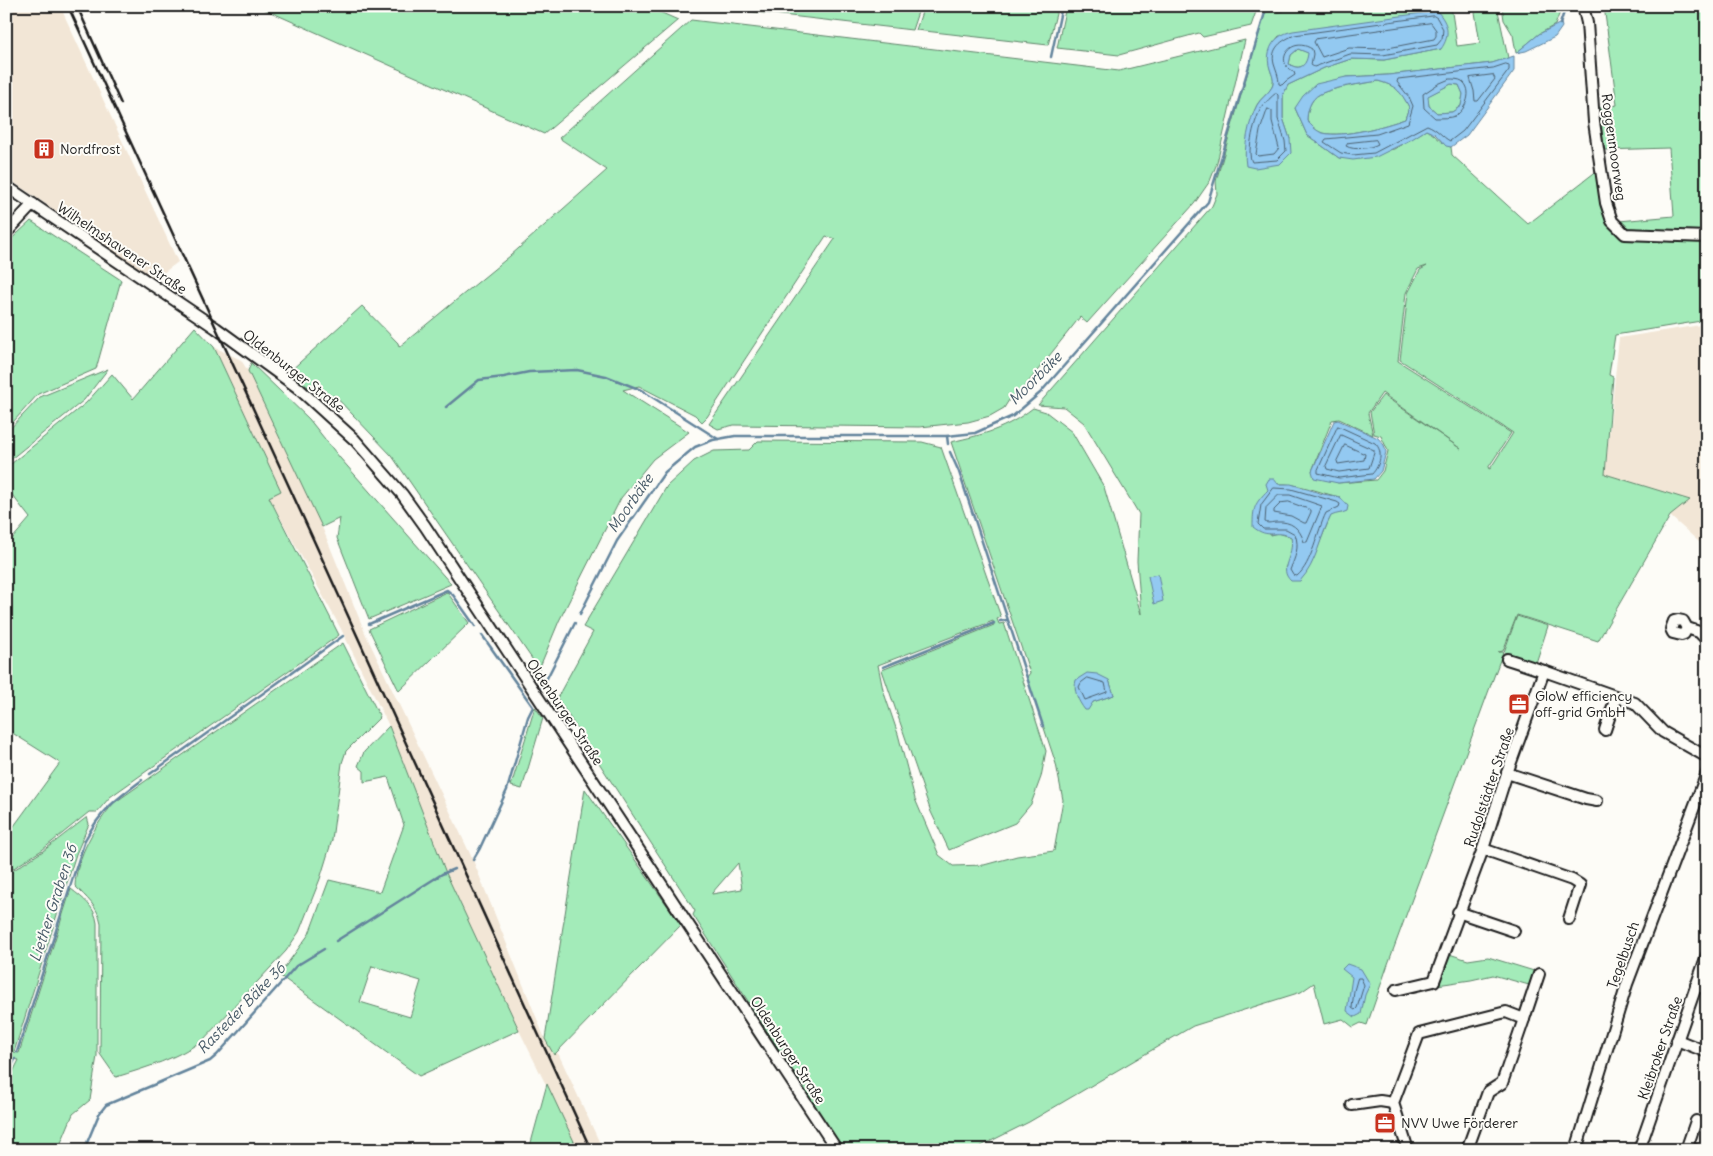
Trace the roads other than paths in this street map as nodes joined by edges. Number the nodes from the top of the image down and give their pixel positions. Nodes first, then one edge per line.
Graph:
1 (1583, 6) edge
2 (6, 186) edge
3 (33, 204) junction
4 (6, 233) edge
5 (1707, 237) edge
6 (222, 333) joint
7 (1687, 628) dead end
8 (1707, 640) edge
9 (1507, 659) dead end
10 (1544, 671) junction
11 (1616, 697) junction
12 (1604, 730) dead end
13 (1707, 757) edge
14 (1507, 773) junction
15 (1707, 773) edge
16 (1597, 801) dead end
17 (1483, 849) junction
18 (1458, 912) junction
19 (1569, 919) dead end
20 (1514, 930) dead end
21 (1707, 954) edge
22 (1539, 974) dead end
23 (1696, 985) junction
24 (1707, 989) edge
25 (1396, 990) dead end
26 (1524, 1019) junction
27 (1677, 1040) junction
28 (1707, 1052) edge
29 (1392, 1103) junction
30 (1352, 1105) dead end
31 (1696, 1121) dead end
32 (837, 1150) edge
33 (1408, 1150) edge
34 (1466, 1150) edge
35 (1576, 1150) edge
36 (1639, 1150) edge
37 (1695, 1150) edge

1 - 5 street, Roggenmoorweg
2 - 3 street, Wilhelmshavener Straße
3 - 4 street
3 - 6 street, Wilhelmshavener Straße
6 - 32 street, Oldenburger Straße
7 - 8 street
9 - 10 street
10 - 11 street
10 - 14 street, Rudolstädter Straße
11 - 12 street
11 - 13 street
14 - 16 street
14 - 17 street, Rudolstädter Straße
15 - 35 street, Tegelbusch
17 - 18 street, Rudolstädter Straße
17 - 19 street
18 - 20 street
18 - 25 street, Rudolstädter Straße
21 - 23 street, Kleibroker Straße
22 - 26 street
23 - 24 street
23 - 27 street, Kleibroker Straße
26 - 29 street
26 - 34 street
27 - 28 street
27 - 36 street, Kleibroker Straße
29 - 30 street
29 - 33 street
31 - 37 street

